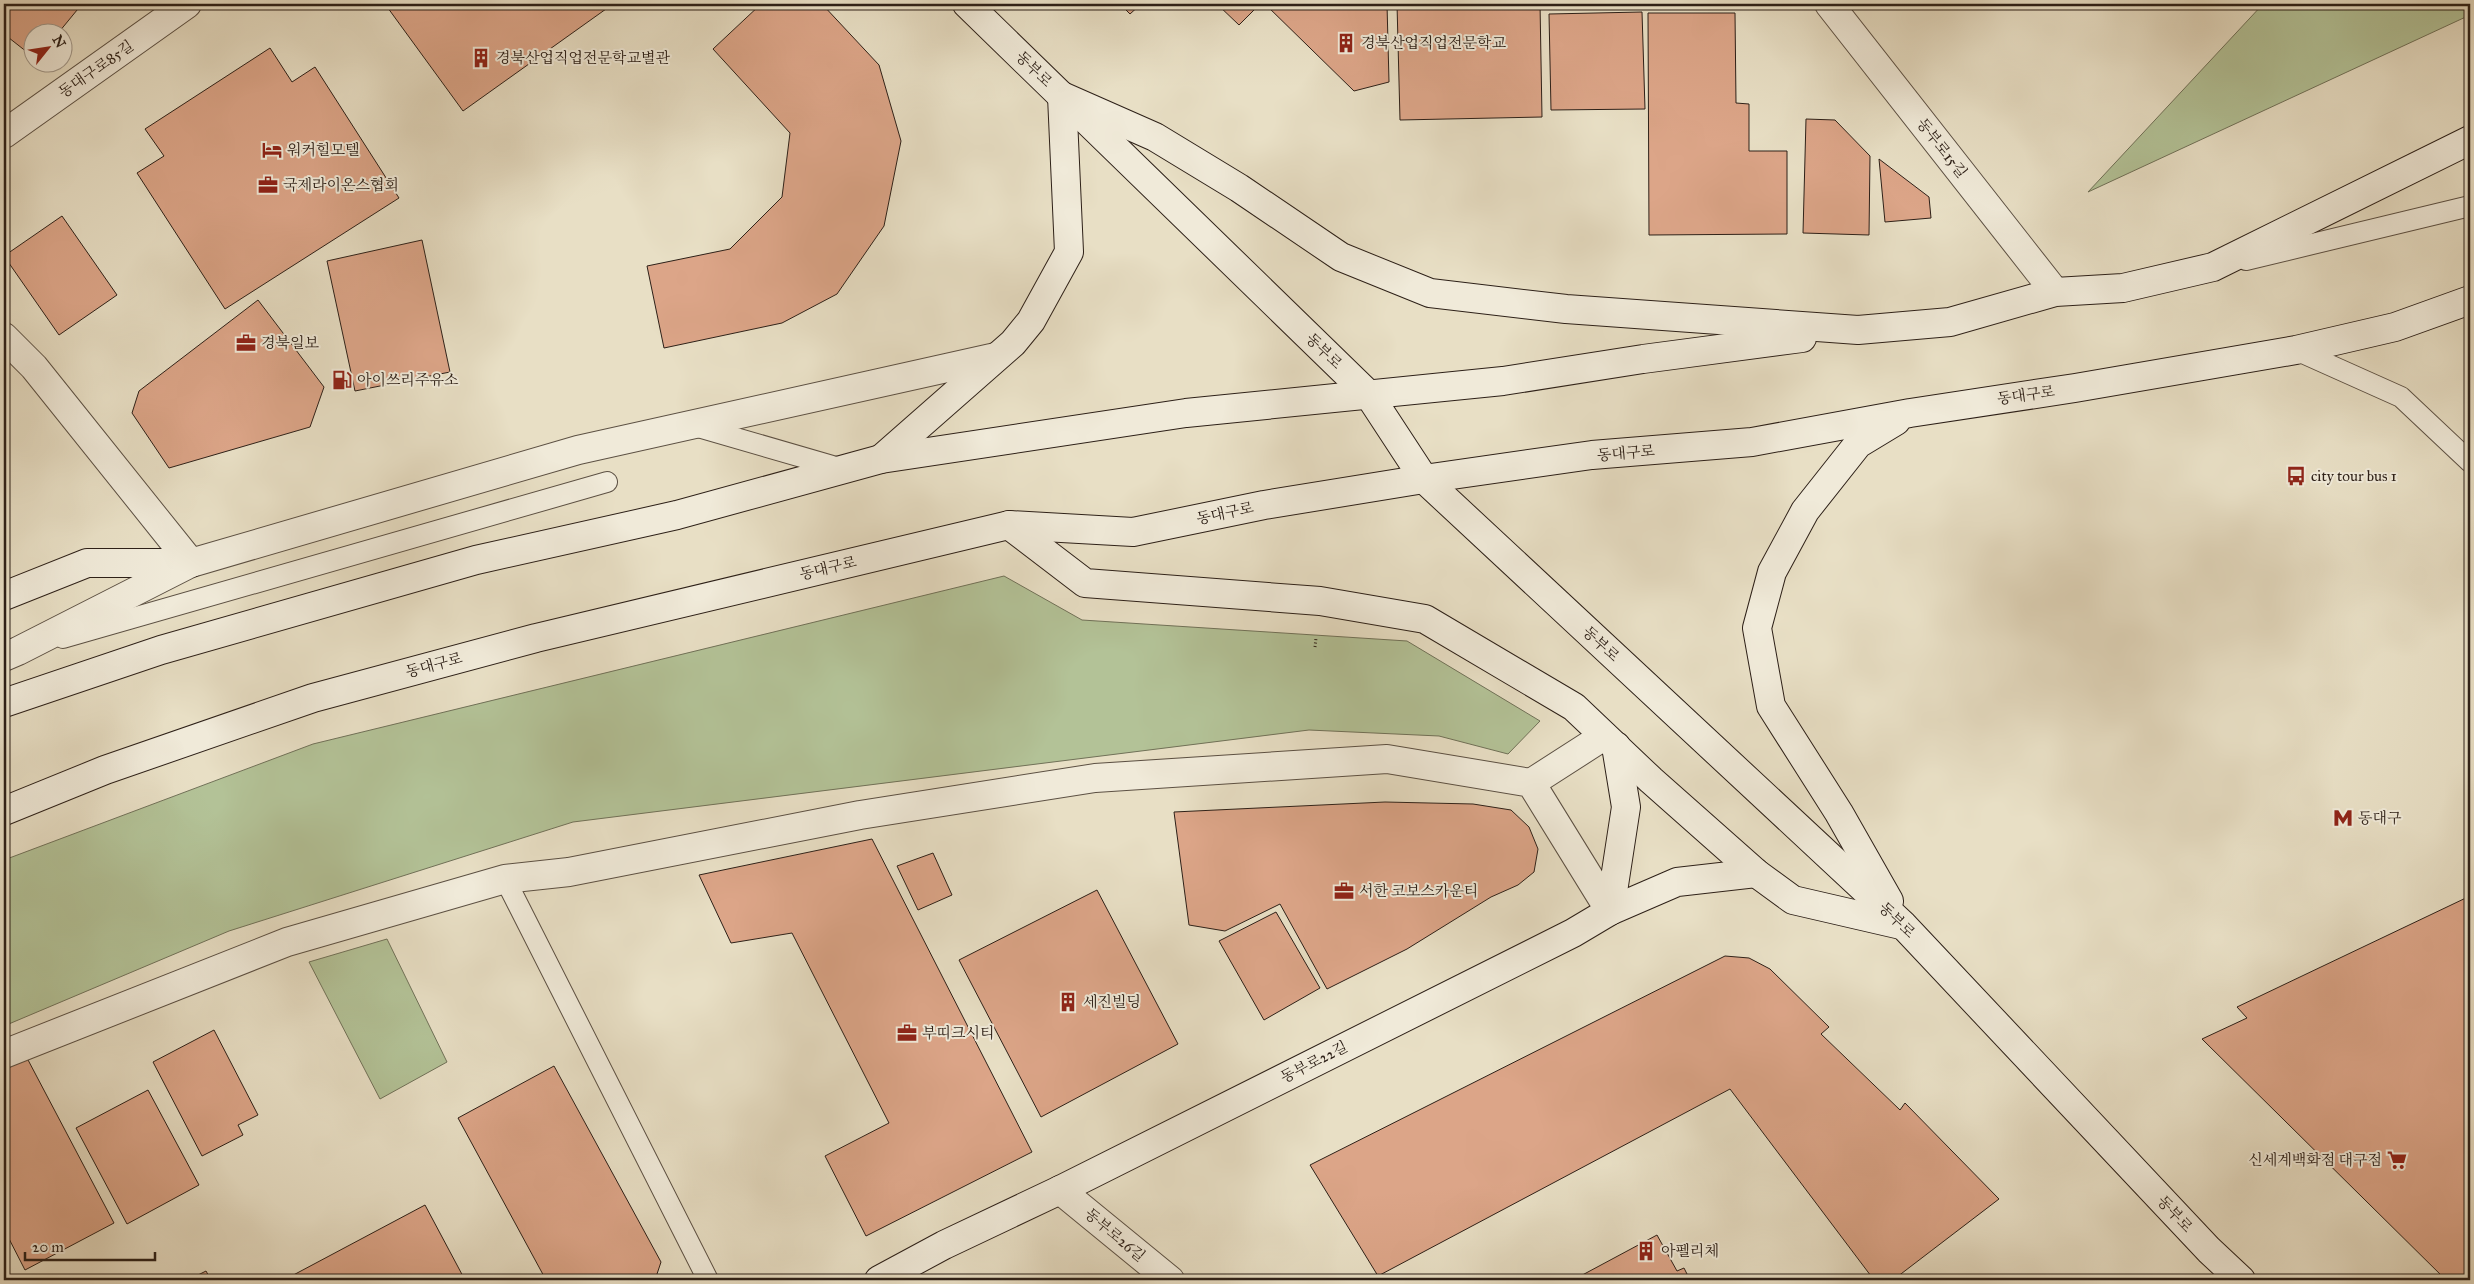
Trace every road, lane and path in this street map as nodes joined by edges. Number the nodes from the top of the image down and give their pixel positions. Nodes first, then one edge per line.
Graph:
1 (187, 4) edge
2 (967, 4) edge
3 (1828, 4) edge
4 (1062, 96) junction
5 (4, 134) edge
6 (2470, 140) edge
7 (2470, 206) edge
8 (2212, 268) junction
9 (2054, 292) junction
10 (2470, 300) edge
11 (1858, 330) junction
12 (4, 337) edge
13 (2296, 350) junction
14 (996, 357) junction
15 (1369, 395) junction
16 (1910, 413) junction
17 (689, 425) junction
18 (881, 459) junction
19 (2470, 462) edge
20 (843, 470) junction
21 (1424, 479) junction
22 (607, 482) dead end
23 (1008, 525) junction
24 (190, 563) junction
25 (4, 596) edge
26 (11, 654) edge
27 (4, 703) edge
28 (1610, 741) junction
29 (1531, 783) junction
30 (4, 811) edge
31 (1756, 873) junction
32 (505, 879) junction
33 (1610, 911) junction
34 (1903, 925) junction
35 (4, 1054) edge
36 (1060, 1190) junction
37 (708, 1280) edge
38 (879, 1280) edge
39 (1170, 1280) edge
40 (2241, 1280) edge

1 - 5 main road, 동대구로85길
2 - 4 main road, 동부로
3 - 9 main road, 동부로15길
4 - 11 main road
4 - 14 main road
4 - 15 main road, 동부로
6 - 8 main road
7 - 8 lane
8 - 9 main road
9 - 11 main road
10 - 13 main road, 동대구로
11 - 15 main road
12 - 24 main road
13 - 16 main road, 동대구로
13 - 19 lane
14 - 17 main road
14 - 18 main road
15 - 18 main road
15 - 21 main road, 동부로
16 - 21 main road, 동대구로
16 - 34 main road
17 - 20 lane
17 - 24 main road
18 - 20 main road
20 - 27 main road
21 - 23 main road, 동대구로
21 - 34 main road, 동부로
22 - 26 lane
23 - 28 main road
23 - 30 main road, 동대구로
24 - 25 main road
24 - 26 main road
28 - 29 main road
28 - 31 main road
28 - 33 main road
29 - 32 main road
29 - 33 main road
31 - 33 main road, 동부로22길
31 - 34 main road
32 - 35 main road
32 - 37 lane
33 - 36 main road, 동부로22길
34 - 40 main road, 동부로
36 - 38 main road, 동부로22길
36 - 39 main road, 동부로26길

